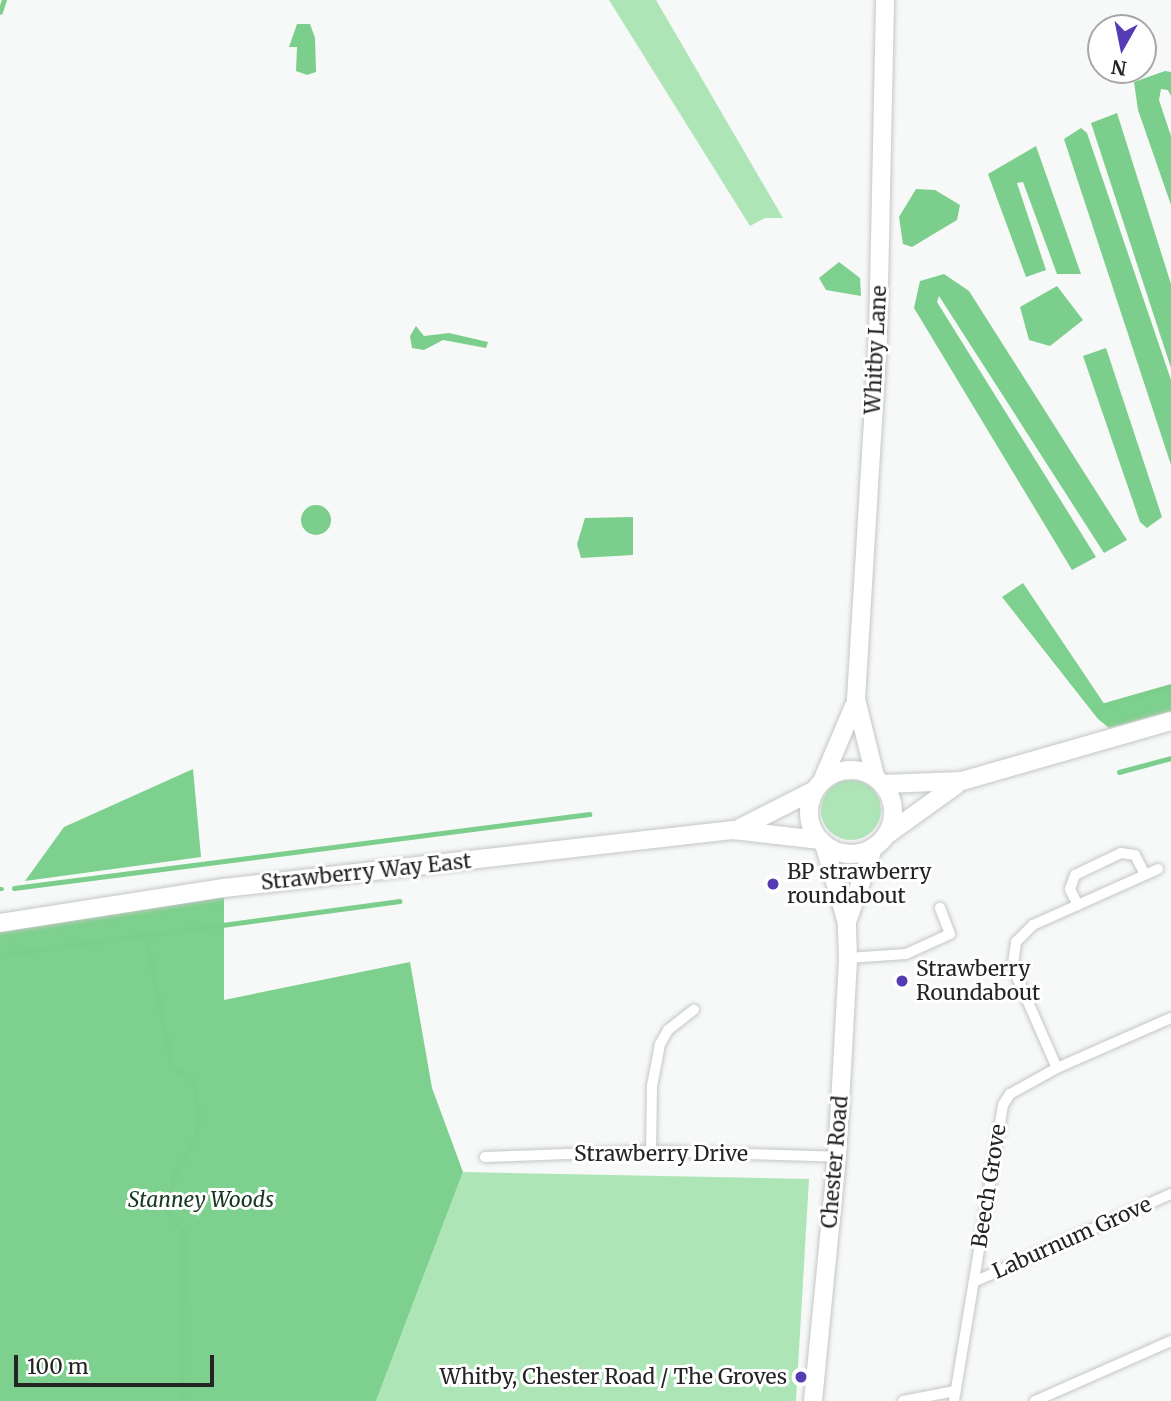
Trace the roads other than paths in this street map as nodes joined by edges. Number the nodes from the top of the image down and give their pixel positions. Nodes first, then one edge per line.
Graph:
1 (886, 0) edge
2 (856, 699) junction
3 (1171, 721) edge
4 (879, 780) junction
5 (962, 781) junction
6 (819, 785) junction
7 (733, 830) junction
8 (822, 842) junction
9 (880, 842) junction
10 (1158, 869) dead end
11 (1145, 875) junction
12 (1078, 905) junction
13 (940, 908) dead end
14 (0, 923) edge
15 (847, 923) junction
16 (848, 958) junction
17 (694, 1010) dead end
18 (1171, 1018) edge
19 (1057, 1068) junction
20 (651, 1151) junction
21 (485, 1157) dead end
22 (837, 1157) junction
23 (1171, 1194) edge
24 (974, 1282) junction
25 (1171, 1340) edge
26 (954, 1396) edge
27 (813, 1401) edge
28 (903, 1401) edge
29 (1035, 1401) edge

1 - 2 main road, Whitby Lane
2 - 4 main road, Whitby Lane
2 - 6 main road, Whitby Lane
3 - 5 main road
4 - 5 main road
4 - 6 main road
4 - 9 main road
5 - 9 main road
6 - 7 main road, Strawberry Way East
6 - 8 main road
7 - 8 main road, Strawberry Way East
7 - 14 main road, Strawberry Way East
8 - 9 main road
8 - 15 main road, Chester Road
9 - 15 main road, Chester Road
10 - 11 street
11 - 12 street
11 - 12 street
12 - 19 street
13 - 16 street
15 - 16 main road, Chester Road
16 - 22 main road, Chester Road
17 - 20 street
18 - 19 street, Beech Grove
19 - 24 street, Beech Grove
20 - 21 street, Strawberry Drive
20 - 22 street, Strawberry Drive
22 - 27 main road, Chester Road
23 - 24 street, Laburnum Grove
24 - 26 street, Beech Grove
25 - 29 street
26 - 28 street

